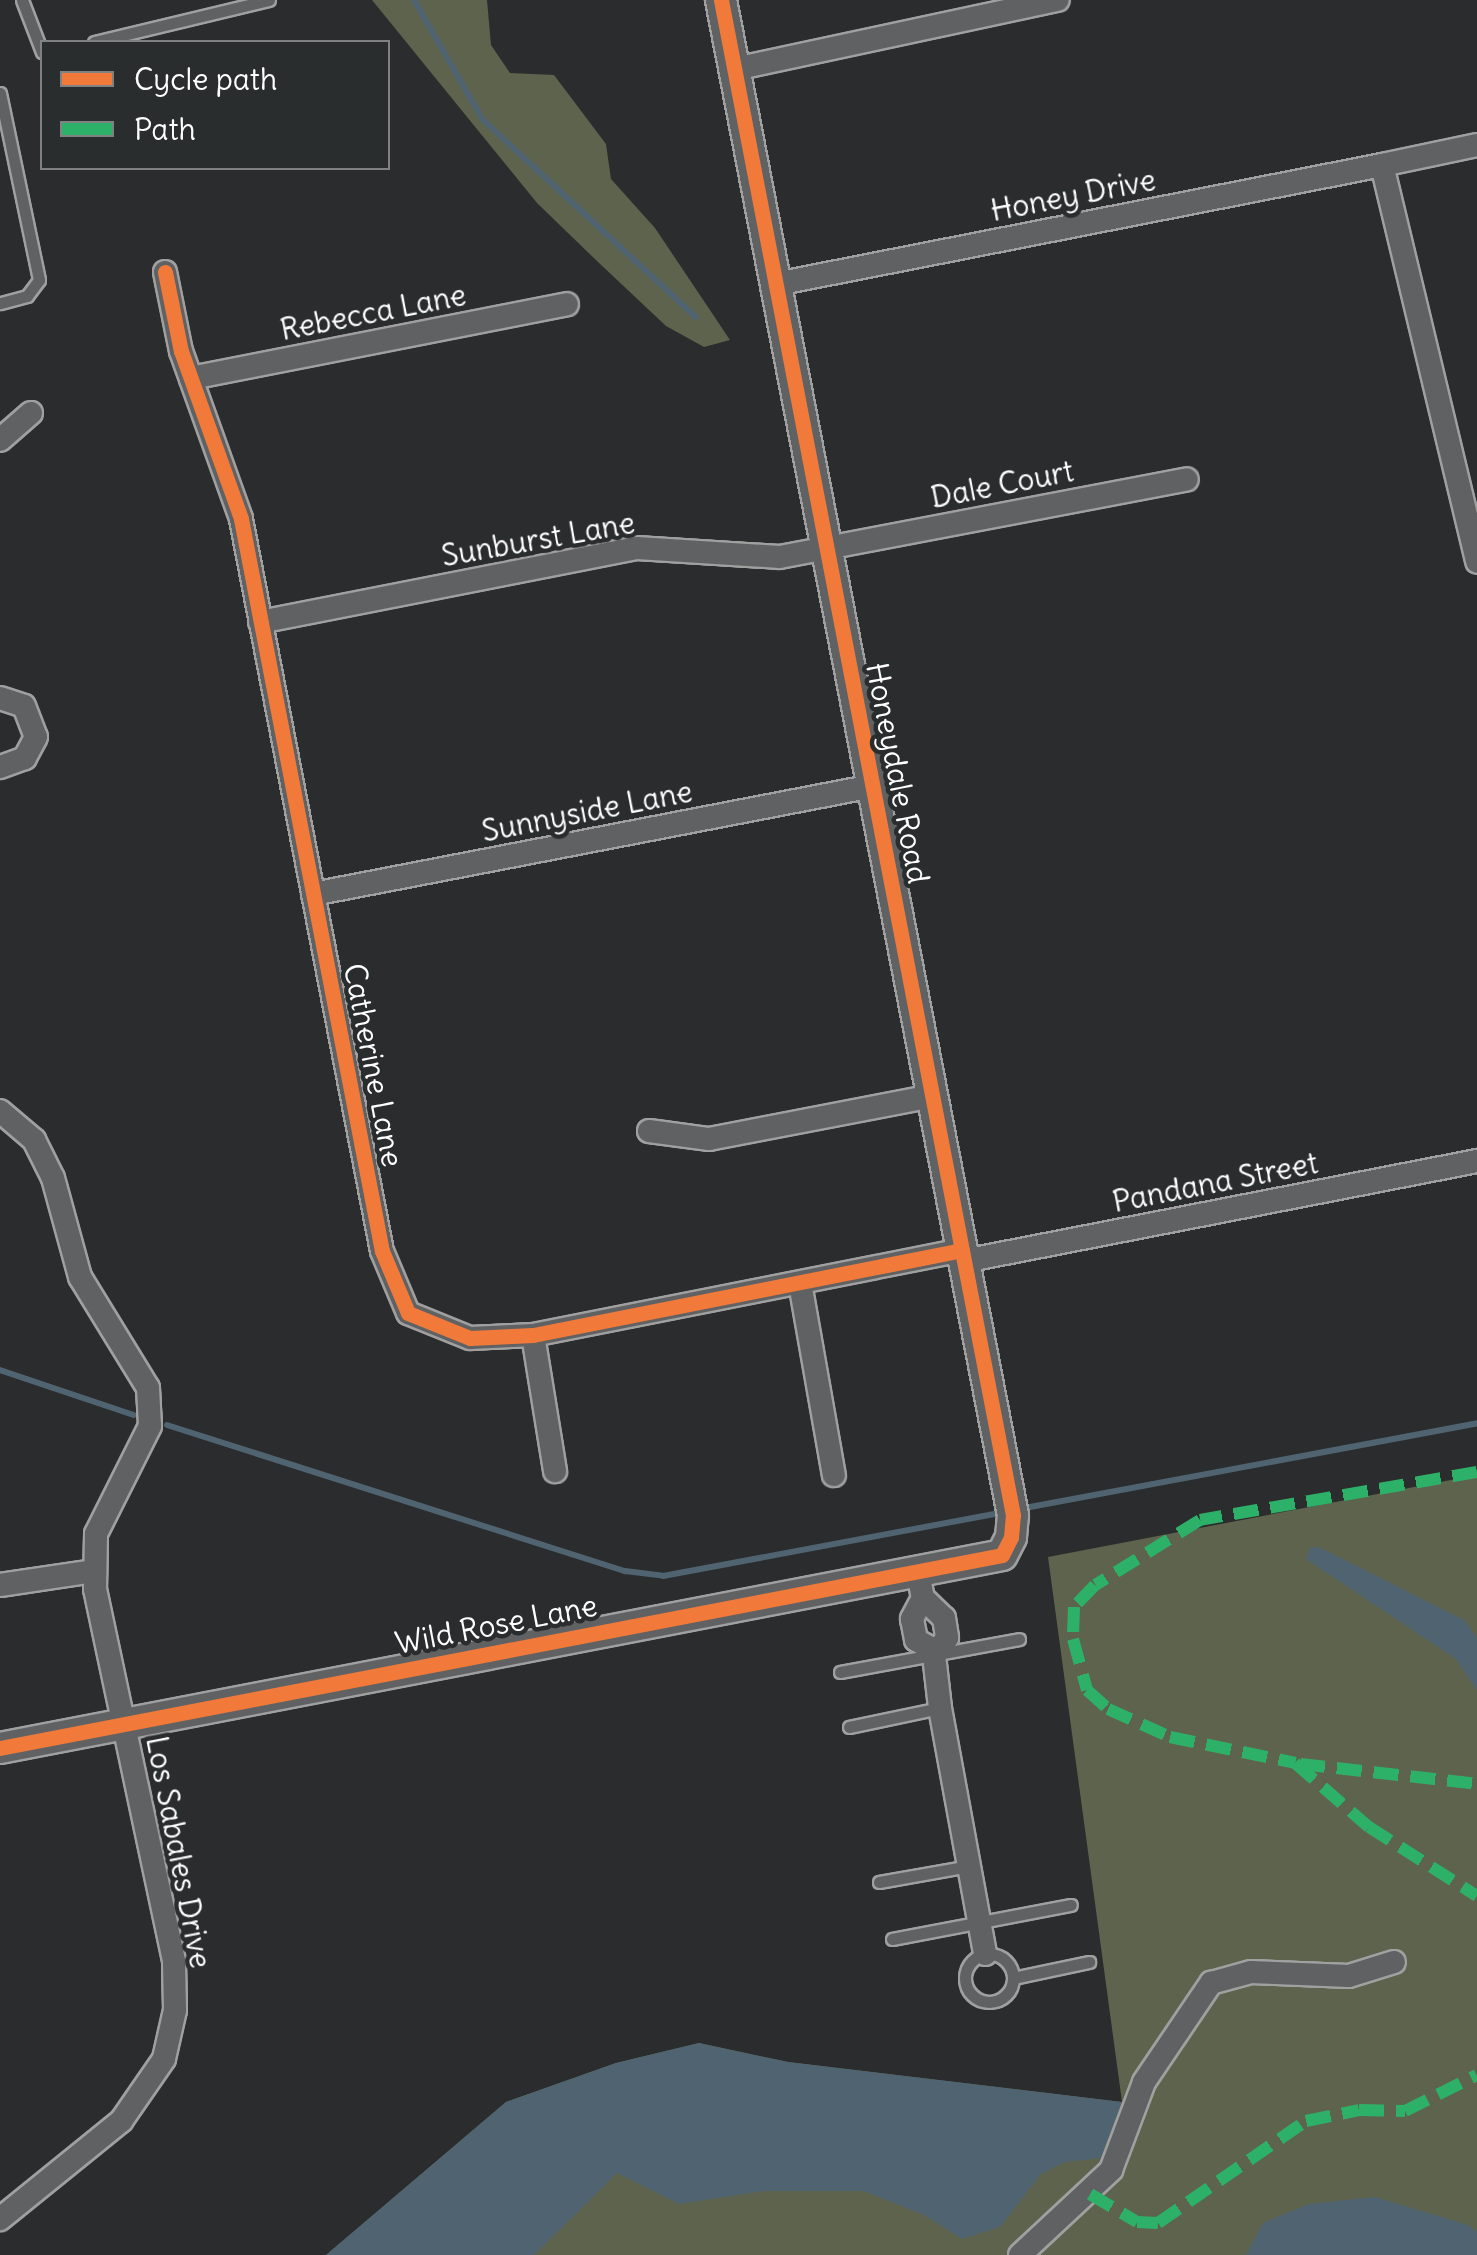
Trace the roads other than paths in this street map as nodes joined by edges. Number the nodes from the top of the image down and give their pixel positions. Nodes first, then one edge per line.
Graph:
1 (22, 0) edge
2 (269, 0) edge
3 (722, 0) edge
4 (1058, 0) edge
5 (102, 40) edge
6 (40, 47) edge
7 (735, 69) junction
8 (0, 93) edge
9 (1477, 145) edge
10 (1382, 165) junction
11 (165, 272) dead end
12 (776, 284) junction
13 (0, 302) edge
14 (567, 304) dead end
15 (191, 378) junction
16 (31, 413) dead end
17 (0, 440) edge
18 (1187, 478) dead end
19 (828, 549) junction
20 (1477, 562) edge
21 (260, 622) junction
22 (0, 698) edge
23 (0, 767) edge
24 (873, 786) junction
25 (313, 894) junction
26 (932, 1096) junction
27 (0, 1111) edge
28 (649, 1131) dead end
29 (1477, 1160) edge
30 (963, 1256) junction
31 (800, 1284) junction
32 (532, 1335) junction
33 (555, 1471) dead end
34 (834, 1475) dead end
35 (1002, 1555) joint
36 (96, 1572) junction
37 (0, 1585) edge
38 (920, 1585) junction
39 (1020, 1639) dead end
40 (934, 1652) junction
41 (840, 1672) dead end
42 (940, 1708) junction
43 (124, 1724) junction
44 (849, 1727) dead end
45 (0, 1748) edge
46 (969, 1866) junction
47 (879, 1882) dead end
48 (1071, 1905) dead end
49 (979, 1922) junction
50 (892, 1939) dead end
51 (985, 1954) junction
52 (1089, 1962) dead end
53 (1394, 1962) dead end
54 (1013, 1978) junction
55 (0, 2218) edge
56 (1020, 2255) edge

1 - 6 lane
2 - 5 lane
3 - 7 street, Honeydale Road
4 - 7 street
7 - 12 street, Honeydale Road
8 - 13 lane
9 - 10 street, Honey Drive
10 - 12 street, Honey Drive
10 - 20 street
11 - 15 street, Catherine Lane
12 - 19 street, Honeydale Road
14 - 15 street, Rebecca Lane
15 - 21 street, Catherine Lane
16 - 17 street
18 - 19 street, Dale Court
19 - 21 street, Sunburst Lane
19 - 24 street, Honeydale Road
21 - 25 street, Catherine Lane
22 - 23 street
24 - 25 street, Sunnyside Lane
24 - 26 street, Honeydale Road
25 - 32 street, Catherine Lane
26 - 28 street
26 - 30 street, Honeydale Road
27 - 36 street, Los Sabales Drive
29 - 30 street, Pandana Street
30 - 31 street, Catherine Lane
30 - 35 street, Honeydale Road
31 - 32 street, Catherine Lane
31 - 34 street
32 - 33 street
35 - 38 street, Wild Rose Lane
36 - 37 street
36 - 43 street, Los Sabales Drive
38 - 40 street
38 - 43 street, Wild Rose Lane
39 - 40 lane
40 - 41 lane
40 - 42 street
42 - 44 lane
42 - 46 street
43 - 45 street, Wild Rose Lane
43 - 55 street, Los Sabales Drive
46 - 47 lane
46 - 49 street
48 - 49 lane
49 - 50 lane
49 - 51 street
51 - 54 lane
51 - 54 lane
52 - 54 lane
53 - 56 street

